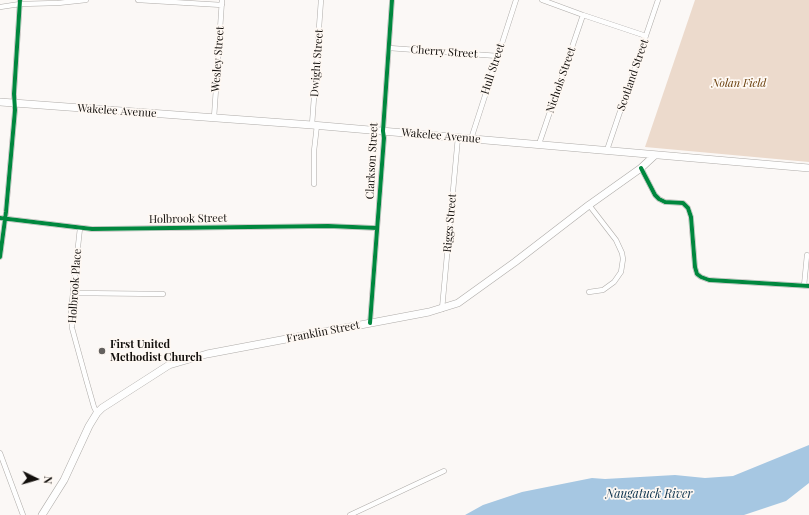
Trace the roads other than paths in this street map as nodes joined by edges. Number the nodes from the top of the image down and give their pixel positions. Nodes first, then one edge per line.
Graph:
1 (86, 0) edge
2 (138, 0) edge
3 (321, 0) edge
4 (392, 0) edge
5 (516, 0) edge
6 (542, 0) edge
7 (658, 0) edge
8 (20, 2) edge
9 (222, 2) edge
10 (0, 7) edge
11 (583, 15) junction
12 (646, 36) junction
13 (389, 48) junction
14 (498, 56) junction
15 (0, 102) edge
16 (14, 103) junction
17 (214, 118) junction
18 (314, 125) junction
19 (383, 131) junction
20 (458, 137) junction
21 (471, 139) junction
22 (539, 144) junction
23 (607, 150) junction
24 (655, 155) junction
25 (641, 168) junction
26 (809, 168) edge
27 (314, 184) dead end
28 (589, 205) junction
29 (3, 218) edge
30 (80, 228) junction
31 (377, 228) junction
32 (807, 255) dead end
33 (0, 257) edge
34 (807, 286) edge
35 (589, 292) dead end
36 (73, 294) junction
37 (163, 294) dead end
38 (442, 309) junction
39 (370, 323) junction
40 (97, 413) junction
41 (0, 453) edge
42 (444, 471) dead end
43 (23, 515) edge
44 (42, 515) edge
45 (350, 515) edge

1 - 8 street
2 - 9 street
3 - 18 street, Dwight Street
4 - 13 street, Clarkson Street
5 - 14 street, Hull Street
6 - 11 street
7 - 12 street, Scotland Street
8 - 10 street
8 - 16 street
9 - 17 street, Wesley Street
11 - 12 street
11 - 22 street, Nichols Street
12 - 23 street, Scotland Street
13 - 14 street, Cherry Street
13 - 19 street, Clarkson Street
14 - 21 street, Hull Street
15 - 16 main road, Wakelee Avenue
16 - 17 main road, Wakelee Avenue
16 - 29 street
17 - 18 main road, Wakelee Avenue
18 - 19 main road, Wakelee Avenue
18 - 27 street, Dwight Street
19 - 20 main road, Wakelee Avenue
19 - 31 street, Clarkson Street
20 - 21 main road, Wakelee Avenue
20 - 38 street, Riggs Street
21 - 22 main road, Wakelee Avenue
22 - 23 main road, Wakelee Avenue
23 - 24 main road, Wakelee Avenue
24 - 25 main road, Franklin Street
24 - 26 main road, Wakelee Avenue
25 - 28 main road, Franklin Street
25 - 34 street
28 - 35 street
28 - 38 main road, Franklin Street
29 - 30 street, Holbrook Street
29 - 33 street
30 - 31 street, Holbrook Street
30 - 36 street, Holbrook Place
31 - 39 street, Clarkson Street
32 - 34 street
36 - 37 street
36 - 40 street, Holbrook Place
38 - 39 main road, Franklin Street
39 - 40 main road, Franklin Street
40 - 44 main road, Franklin Street
41 - 43 street
42 - 45 street

